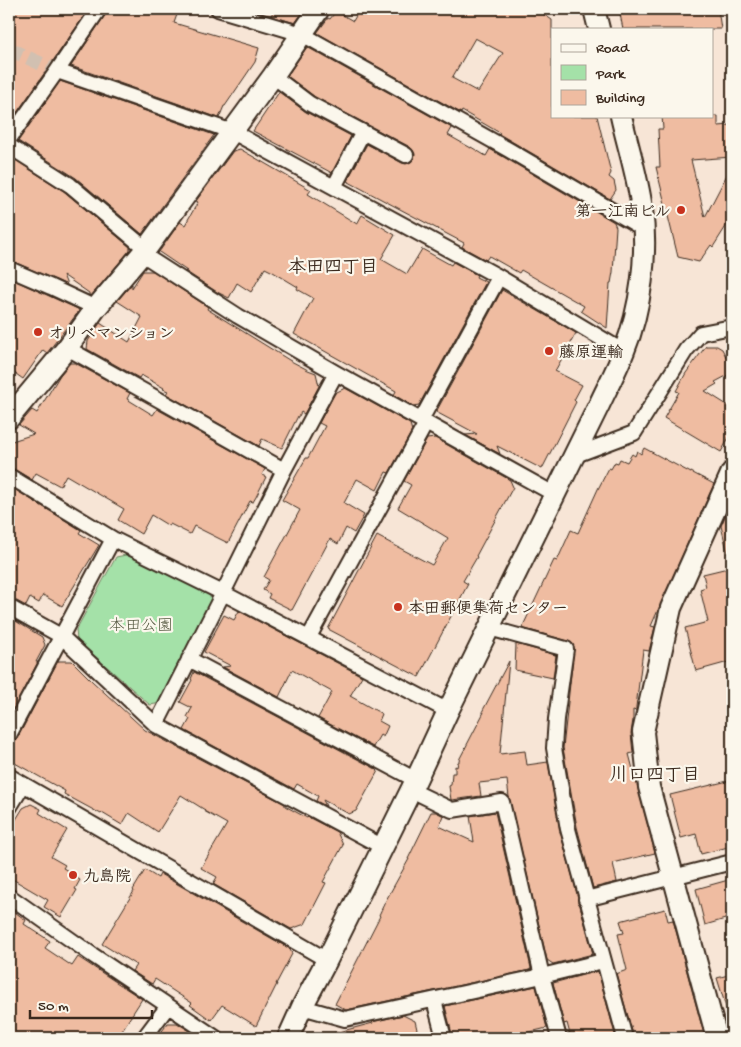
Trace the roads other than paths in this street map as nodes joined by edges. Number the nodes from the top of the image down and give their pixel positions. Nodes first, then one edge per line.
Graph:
1 (99, 9) edge
2 (218, 9) edge
3 (319, 9) edge
4 (594, 9) edge
5 (599, 28) edge
6 (302, 34) junction
7 (57, 71) junction
8 (273, 76) junction
9 (621, 118) edge
10 (233, 132) junction
11 (363, 132) junction
12 (9, 139) edge
13 (9, 146) edge
14 (406, 156) dead end
15 (334, 187) junction
16 (644, 229) junction
17 (144, 252) junction
18 (9, 269) edge
19 (499, 277) junction
20 (96, 308) junction
21 (732, 326) edge
22 (67, 348) junction
23 (624, 352) junction
24 (336, 373) junction
25 (9, 418) edge
26 (423, 422) junction
27 (573, 456) junction
28 (284, 470) junction
29 (732, 472) edge
30 (9, 476) edge
31 (554, 494) junction
32 (113, 539) junction
33 (223, 593) junction
34 (9, 607) edge
35 (489, 628) junction
36 (61, 636) junction
37 (309, 637) junction
38 (189, 660) junction
39 (448, 711) junction
40 (156, 725) junction
41 (9, 735) edge
42 (9, 776) edge
43 (23, 785) junction
44 (414, 785) junction
45 (9, 808) edge
46 (382, 847) junction
47 (732, 862) edge
48 (673, 876) junction
49 (9, 896) edge
50 (586, 899) junction
51 (327, 960) junction
52 (603, 961) junction
53 (542, 976) junction
54 (434, 1000) junction
55 (168, 1006) junction
56 (302, 1007) junction
57 (144, 1038) edge
58 (216, 1038) edge
59 (288, 1038) edge
60 (444, 1038) edge
61 (559, 1038) edge
62 (625, 1038) edge
63 (717, 1038) edge

1 - 7 street
2 - 6 street
3 - 6 street
4 - 5 street
6 - 8 street
6 - 16 street
7 - 10 street
7 - 12 street
8 - 10 street
8 - 11 street
9 - 16 street
10 - 15 street
10 - 17 street
11 - 14 street
11 - 15 street
13 - 17 street
15 - 19 street
16 - 23 street
17 - 20 street
17 - 24 street
18 - 20 street
19 - 23 street
19 - 26 street
20 - 22 street
21 - 27 street
22 - 25 street
22 - 28 street
23 - 27 street
24 - 26 street
24 - 28 street
26 - 31 street
26 - 37 street
27 - 31 street
28 - 33 street
29 - 48 street
30 - 32 street
31 - 35 street
32 - 33 street
32 - 36 street
33 - 37 street
33 - 38 street
34 - 36 street
35 - 39 street
35 - 50 street
36 - 40 street
36 - 41 street
37 - 39 street
38 - 40 street
38 - 44 street
39 - 44 street
40 - 46 street
42 - 43 street
43 - 45 street
43 - 51 street
44 - 46 street
44 - 53 street
46 - 51 street
47 - 48 street
48 - 50 street
48 - 63 street
49 - 55 street
50 - 52 street
51 - 56 street
52 - 53 street
52 - 62 street
53 - 54 street
53 - 61 street
54 - 56 street
54 - 60 street
55 - 57 street
55 - 58 street
56 - 59 street

